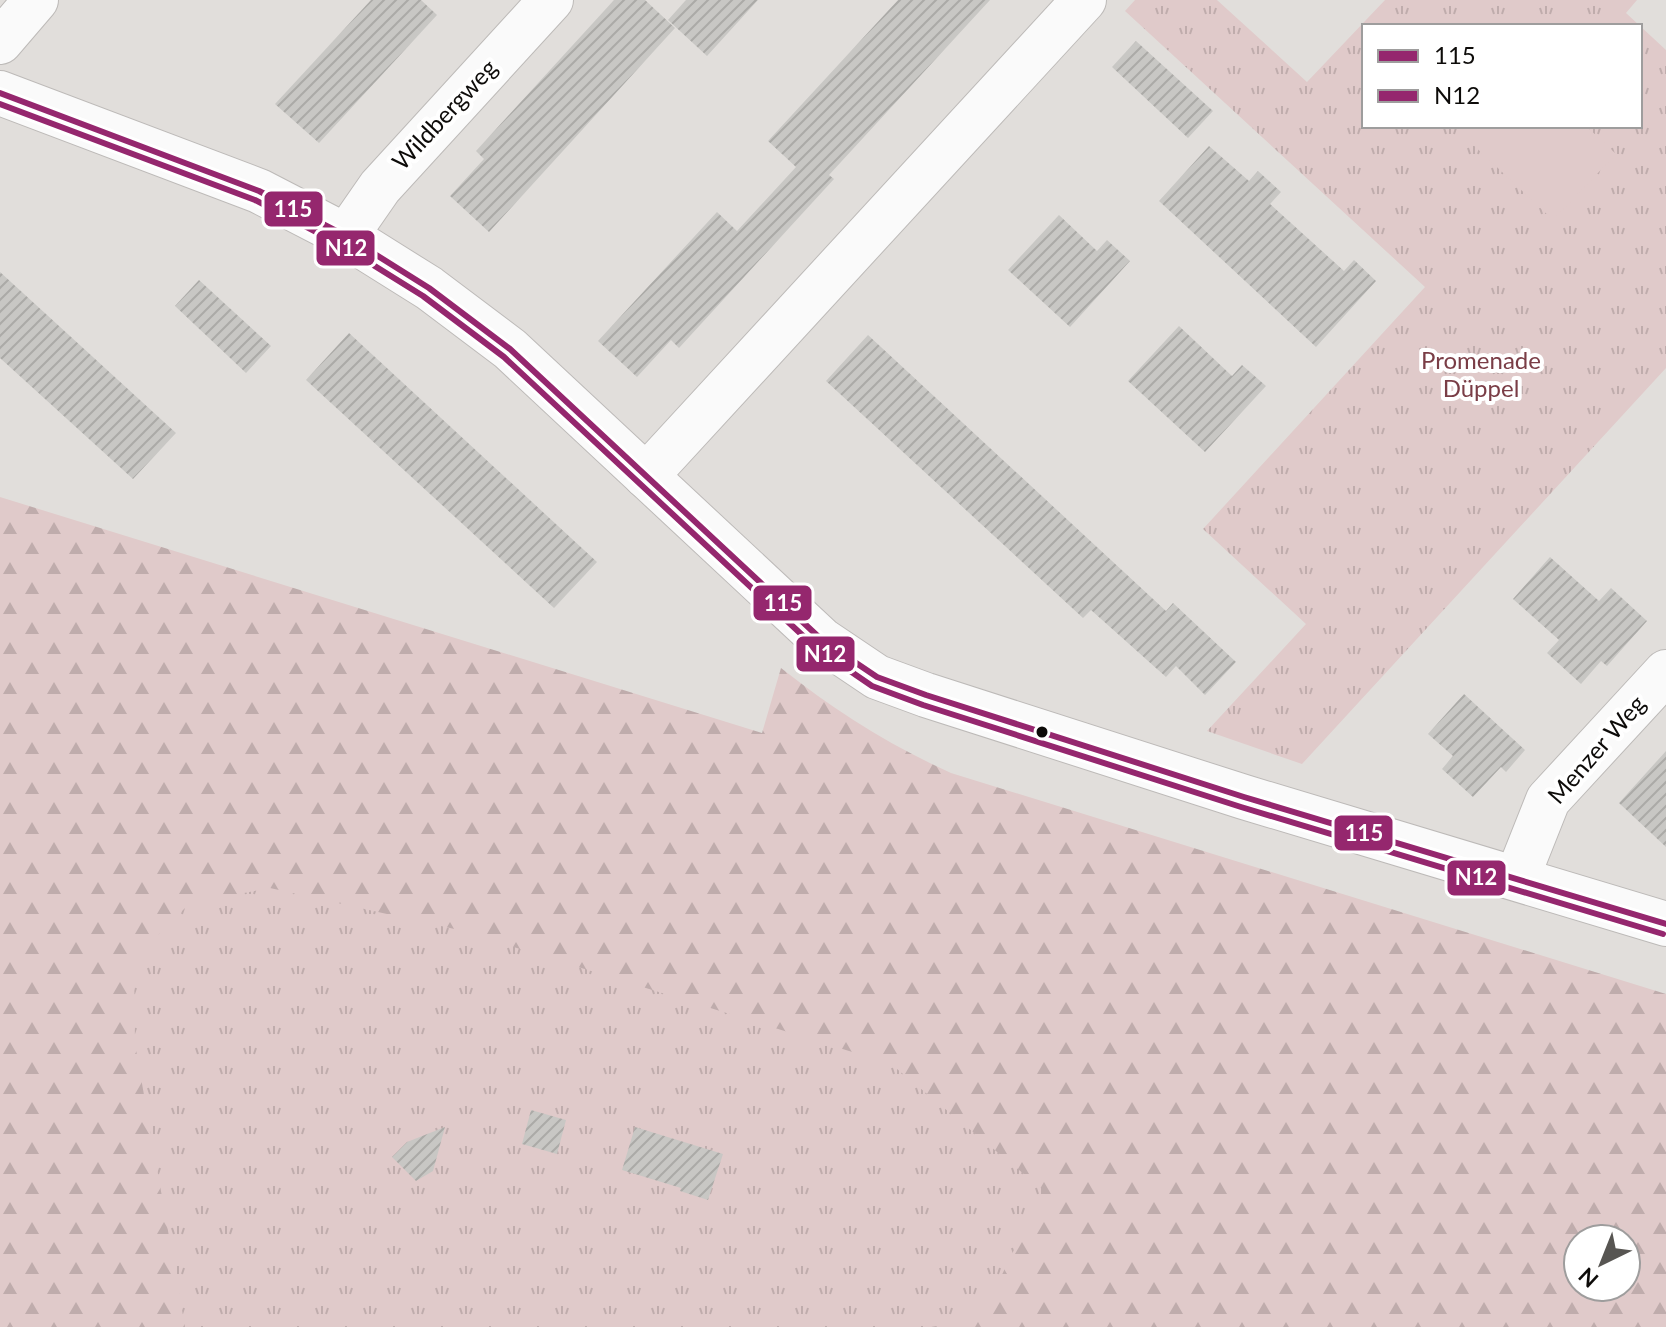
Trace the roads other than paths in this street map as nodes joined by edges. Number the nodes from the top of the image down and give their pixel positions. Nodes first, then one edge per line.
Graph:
1 (36, 0) edge
2 (551, 0) edge
3 (1084, 0) edge
4 (0, 42) edge
5 (0, 93) edge
6 (346, 236) junction
7 (646, 476) junction
8 (1666, 672) edge
9 (1517, 878) junction
10 (1666, 924) edge

1 - 4 street
2 - 6 street, Wildbergweg
3 - 7 street
5 - 6 street
6 - 7 street
7 - 9 street
8 - 9 street, Menzer Weg
9 - 10 street

